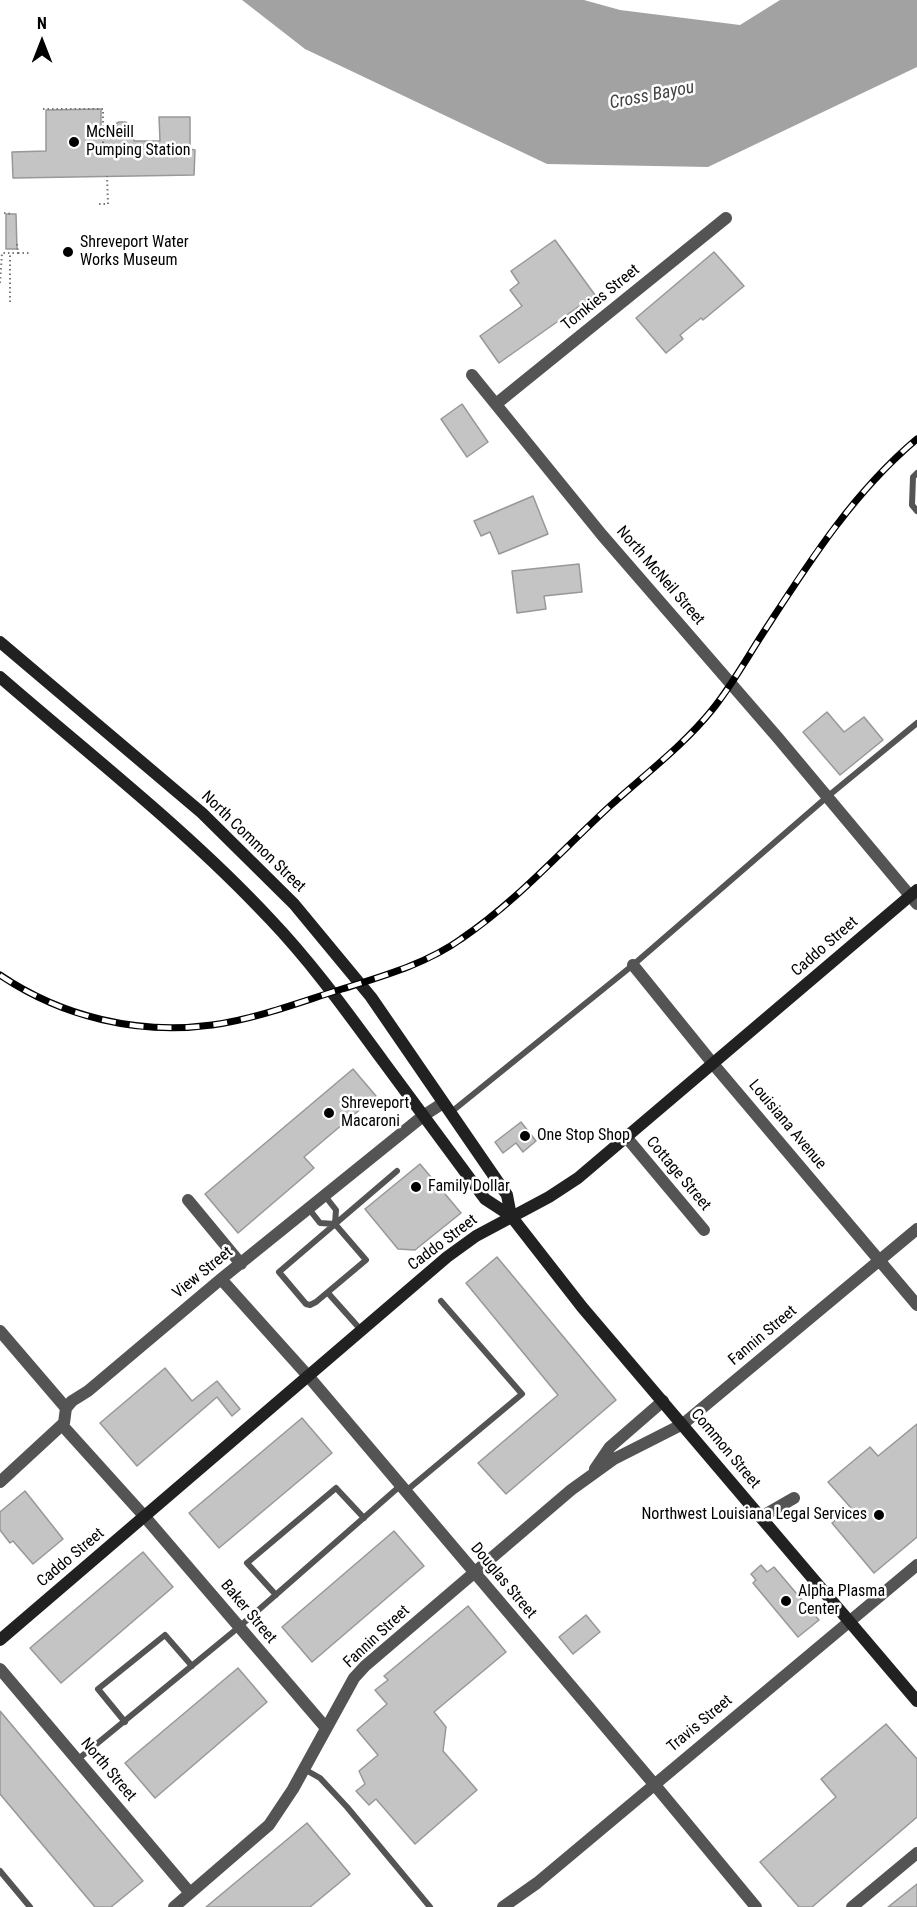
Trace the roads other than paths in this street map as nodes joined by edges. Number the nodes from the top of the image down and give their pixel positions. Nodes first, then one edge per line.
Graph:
1 (726, 218) dead end
2 (472, 375) dead end
3 (496, 404) junction
4 (917, 473) edge
5 (917, 511) edge
6 (0, 642) edge
7 (0, 677) edge
8 (917, 723) edge
9 (827, 797) junction
10 (915, 897) edge
11 (633, 965) junction
12 (714, 1065) junction
13 (447, 1108) junction
14 (423, 1116) junction
15 (627, 1138) junction
16 (397, 1171) dead end
17 (325, 1196) junction
18 (188, 1200) dead end
19 (309, 1209) junction
20 (511, 1216) junction
21 (335, 1224) junction
22 (917, 1229) edge
23 (704, 1230) dead end
24 (880, 1260) junction
25 (241, 1264) junction
26 (221, 1279) junction
27 (328, 1293) junction
28 (441, 1301) dead end
29 (917, 1305) edge
30 (0, 1330) edge
31 (362, 1331) junction
32 (309, 1377) junction
33 (663, 1401) junction
34 (66, 1408) junction
35 (682, 1424) junction
36 (62, 1425) junction
37 (591, 1475) junction
38 (0, 1482) edge
39 (403, 1489) junction
40 (794, 1498) dead end
41 (145, 1517) junction
42 (761, 1517) junction
43 (364, 1518) junction
44 (917, 1565) edge
45 (474, 1573) junction
46 (276, 1595) junction
47 (849, 1622) junction
48 (239, 1627) junction
49 (0, 1640) edge
50 (192, 1666) junction
51 (0, 1669) edge
52 (917, 1701) edge
53 (124, 1722) junction
54 (326, 1728) junction
55 (77, 1760) junction
56 (304, 1769) junction
57 (654, 1784) junction
58 (917, 1853) edge
59 (0, 1871) edge
60 (190, 1893) junction
61 (30, 1907) edge
62 (174, 1907) edge
63 (430, 1907) edge
64 (503, 1907) edge
65 (756, 1907) edge
66 (852, 1907) edge

1 - 3 street, Tomkies Street
2 - 3 street, North McNeil Street
3 - 9 street, North McNeil Street
4 - 5 lane
6 - 13 main road, North Common Street
7 - 14 main road
8 - 9 lane
9 - 10 street, North McNeil Street
9 - 11 lane
10 - 12 main road, Caddo Street
11 - 12 street, Louisiana Avenue
11 - 13 lane
12 - 15 main road, Caddo Street
12 - 24 street, Louisiana Avenue
13 - 14 street, View Street
13 - 20 main road, Common Street
14 - 17 street, View Street
14 - 20 main road, Common Street
15 - 20 main road, Caddo Street
15 - 23 street, Cottage Street
16 - 21 lane
17 - 19 street, View Street
17 - 21 lane
18 - 25 street
19 - 21 lane
19 - 25 street, View Street
20 - 31 main road, Caddo Street
20 - 33 main road, Common Street
21 - 27 lane
21 - 27 lane
22 - 24 street, Fannin Street
24 - 29 street, Louisiana Avenue
24 - 35 street, Fannin Street
25 - 26 street, View Street
26 - 32 street, Douglas Street
26 - 34 street, View Street
27 - 31 lane
28 - 39 lane
30 - 34 street
31 - 32 main road, Caddo Street
32 - 39 street, Douglas Street
32 - 41 main road, Caddo Street
33 - 35 main road, Common Street
33 - 37 street, Fannin Street
34 - 36 street
35 - 37 street, Fannin Street
35 - 42 main road, Common Street
36 - 38 street
36 - 41 street, Baker Street
37 - 45 street, Fannin Street
39 - 43 lane
39 - 45 street, Douglas Street
40 - 42 street
41 - 48 street, Baker Street
41 - 49 main road, Caddo Street
42 - 47 main road, Common Street
43 - 46 lane
43 - 46 lane
44 - 47 street, Travis Street
45 - 54 street, Fannin Street
45 - 57 street, Douglas Street
46 - 48 lane
47 - 52 main road, Common Street
47 - 57 street, Travis Street
48 - 50 lane
48 - 54 street, Baker Street
50 - 53 lane
50 - 53 lane
51 - 55 street, North Street
53 - 55 lane
54 - 56 street, Fannin Street
55 - 60 street, North Street
56 - 60 street, Fannin Street
56 - 63 lane
57 - 64 street, Travis Street
57 - 65 street, Douglas Street
58 - 66 street
59 - 61 lane
60 - 62 street, Fannin Street

